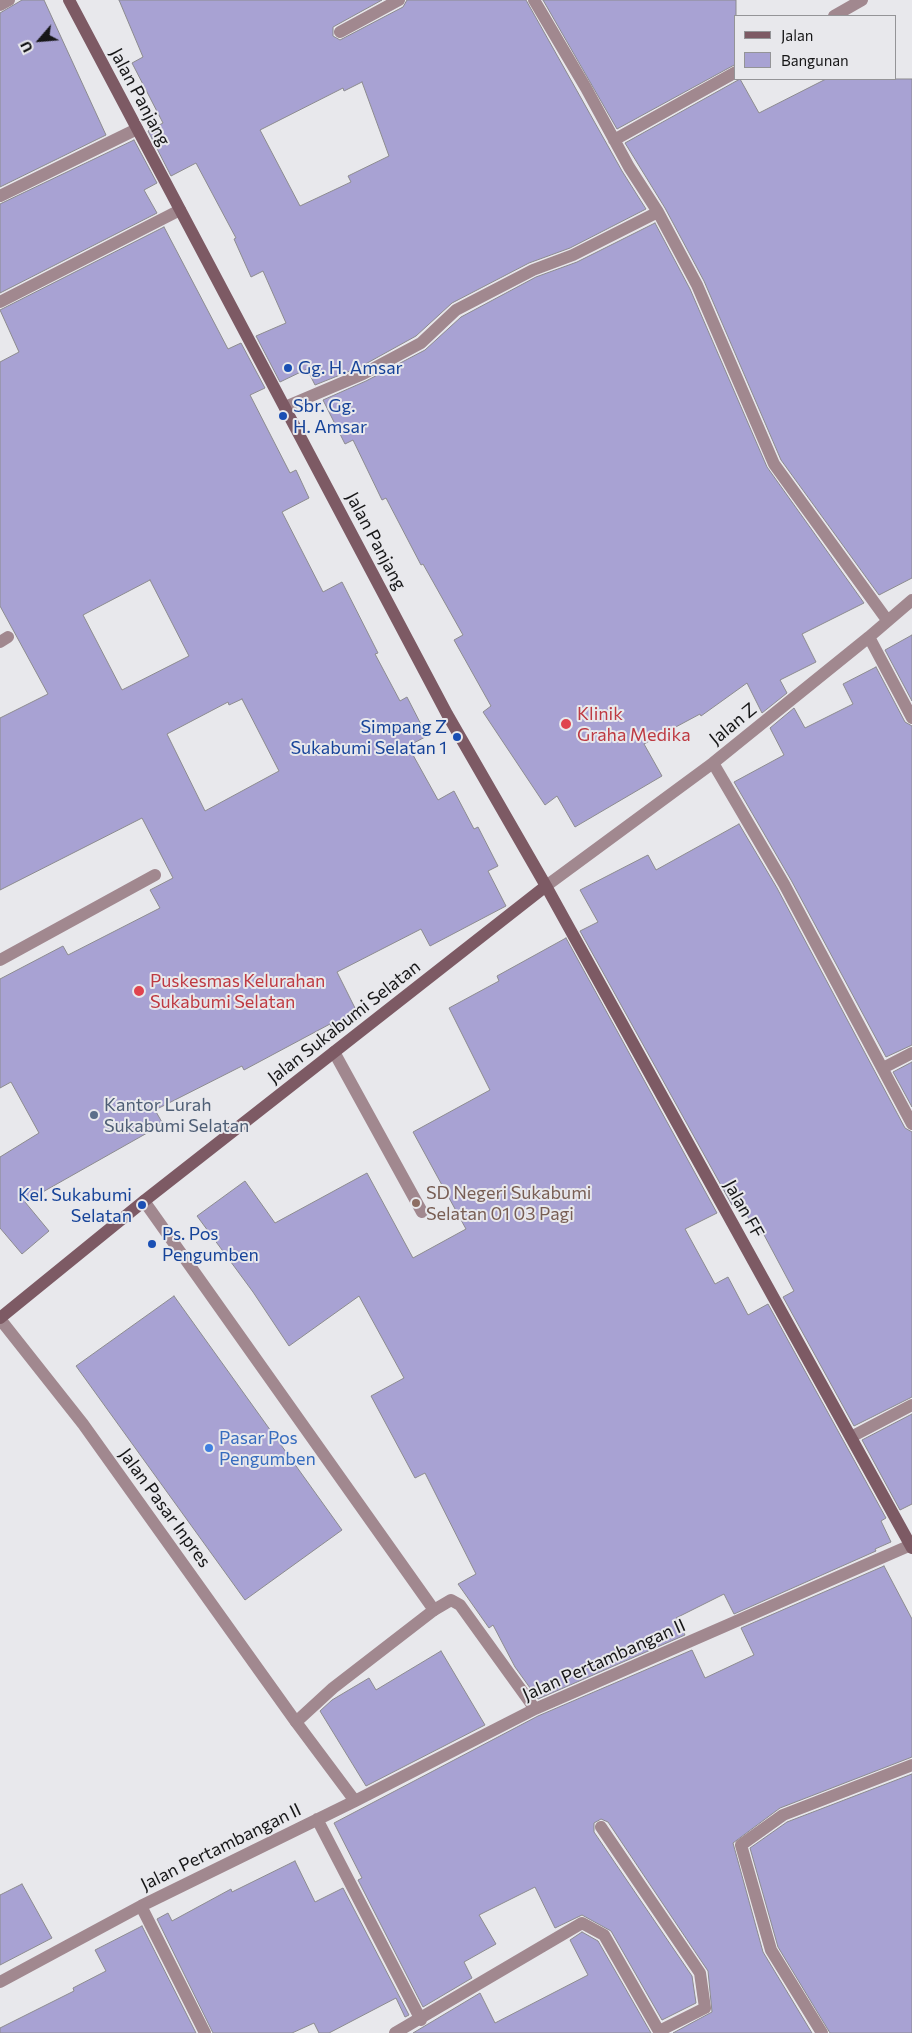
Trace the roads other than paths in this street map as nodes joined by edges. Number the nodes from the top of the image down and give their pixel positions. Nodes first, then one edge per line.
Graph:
1 (9, 0) edge
2 (69, 0) edge
3 (399, 0) edge
4 (534, 0) edge
5 (862, 0) edge
6 (0, 5) edge
7 (836, 15) edge
8 (340, 32) dead end
9 (734, 73) edge
10 (137, 129) junction
11 (614, 140) junction
12 (0, 196) edge
13 (180, 210) junction
14 (658, 212) junction
15 (0, 302) edge
16 (285, 407) junction
17 (912, 600) edge
18 (887, 620) junction
19 (869, 637) junction
20 (912, 718) edge
21 (712, 762) junction
22 (155, 875) dead end
23 (546, 886) junction
24 (0, 960) edge
25 (334, 1052) junction
26 (912, 1053) edge
27 (883, 1068) junction
28 (912, 1124) edge
29 (144, 1201) junction
30 (422, 1212) dead end
31 (0, 1319) edge
32 (912, 1405) edge
33 (851, 1437) junction
34 (911, 1547) edge
35 (434, 1610) junction
36 (535, 1708) junction
37 (296, 1722) junction
38 (912, 1766) edge
39 (355, 1801) junction
40 (317, 1819) junction
41 (601, 1827) dead end
42 (142, 1906) junction
43 (0, 1982) edge
44 (421, 2020) junction
45 (660, 2032) edge
46 (205, 2033) edge
47 (395, 2033) edge
48 (822, 2033) edge

1 - 6 street
2 - 10 street, Jalan Panjang
3 - 8 street
4 - 11 street
5 - 7 street
9 - 11 street
10 - 12 street
10 - 13 street, Jalan Panjang
11 - 14 street
13 - 15 street
13 - 16 street, Jalan Panjang
14 - 16 street
14 - 18 street
16 - 23 street, Jalan Panjang
17 - 18 street, Jalan Z
18 - 19 street, Jalan Z
19 - 20 street
19 - 21 street, Jalan Z
21 - 23 street, Jalan Z
21 - 27 street
22 - 24 street
23 - 25 street, Jalan Sukabumi Selatan
23 - 33 street, Jalan FF
25 - 29 street, Jalan Sukabumi Selatan
25 - 30 street
26 - 27 street
27 - 28 street
29 - 31 street, Jalan Sukabumi Selatan
29 - 35 street
31 - 37 street, Jalan Pasar Inpres
32 - 33 street
33 - 34 street, Jalan FF
34 - 36 street, Jalan Pertambangan II
35 - 36 street
35 - 37 street
36 - 39 street, Jalan Pertambangan II
37 - 39 street, Jalan Pasar Inpres
38 - 48 street
39 - 40 street, Jalan Pertambangan II
40 - 42 street, Jalan Pertambangan II
40 - 44 street, Jalan Pertambangan II
41 - 45 street
42 - 43 street, Jalan Pertambangan II
42 - 46 street, Jalan Pertambangan II
44 - 45 street
44 - 47 street

